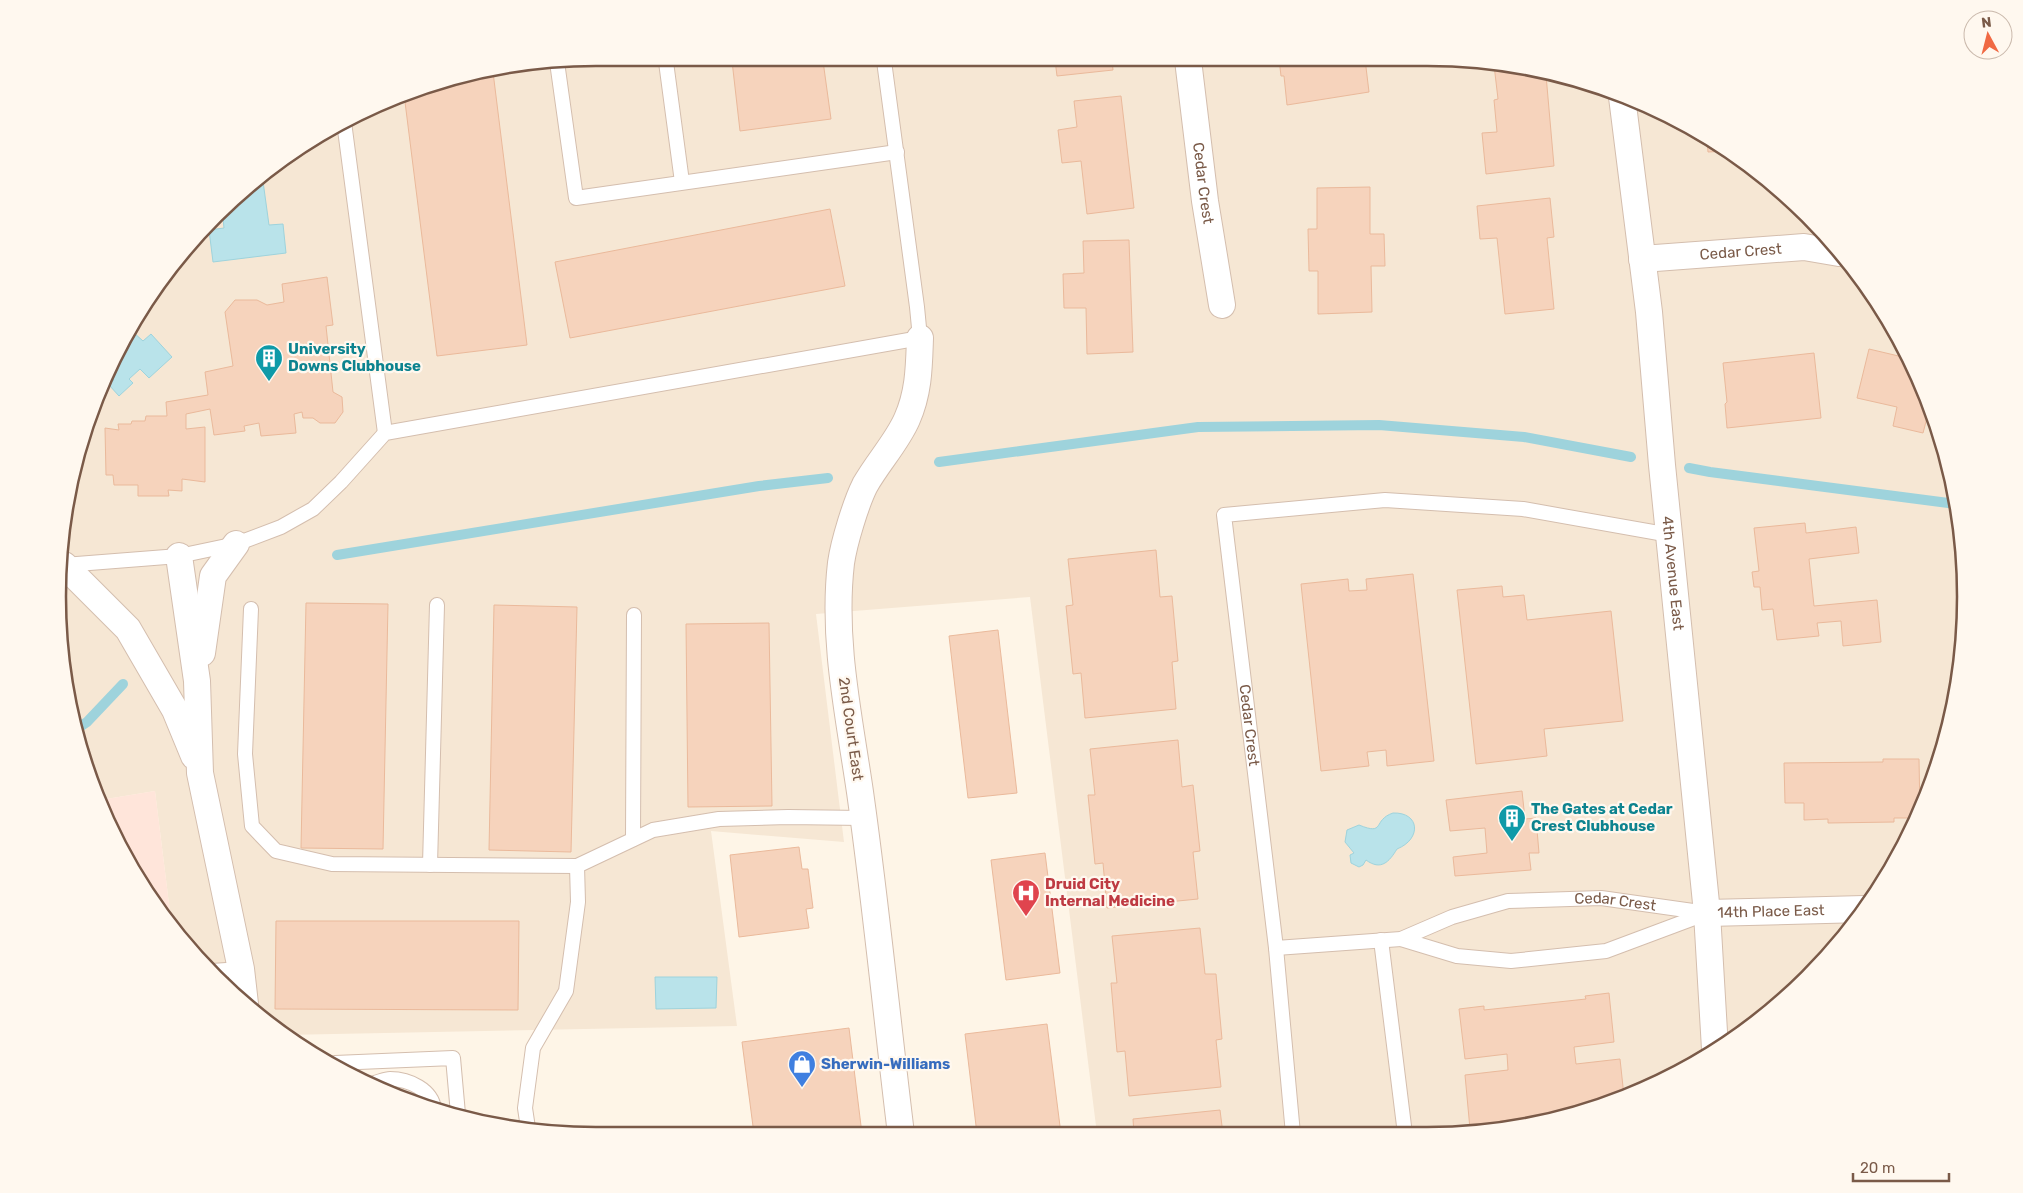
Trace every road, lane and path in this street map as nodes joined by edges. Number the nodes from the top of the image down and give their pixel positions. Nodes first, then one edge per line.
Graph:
1 (667, 66) edge
2 (885, 66) edge
3 (1189, 66) edge
4 (559, 67) edge
5 (1623, 105) edge
6 (345, 130) edge
7 (897, 152) junction
8 (682, 182) junction
9 (1829, 252) edge
10 (1642, 259) junction
11 (1222, 306) dead end
12 (920, 338) junction
13 (384, 432) junction
14 (1670, 535) junction
15 (236, 544) junction
16 (179, 556) junction
17 (67, 564) edge
18 (67, 569) edge
19 (437, 605) dead end
20 (251, 609) dead end
21 (634, 615) dead end
22 (197, 681) junction
23 (200, 773) junction
24 (863, 818) junction
25 (633, 839) junction
26 (430, 865) junction
27 (577, 866) junction
28 (1854, 909) edge
29 (1707, 913) junction
30 (1400, 939) junction
31 (1381, 940) junction
32 (1276, 948) junction
33 (241, 969) junction
34 (221, 970) edge
35 (244, 992) edge
36 (1714, 1042) edge
37 (345, 1063) edge
38 (382, 1081) edge
39 (433, 1101) edge
40 (458, 1109) edge
41 (527, 1122) edge
42 (900, 1127) edge
43 (1293, 1127) edge
44 (1404, 1127) edge

1 - 8 lane
2 - 7 lane
3 - 11 street, Cedar Crest
4 - 8 lane
5 - 10 street, 4th Avenue East
6 - 13 lane
7 - 8 lane
7 - 12 lane
9 - 10 street, Cedar Crest
10 - 14 street, 4th Avenue East
12 - 13 lane
12 - 24 street, 2nd Court East
13 - 15 lane
14 - 29 street, 4th Avenue East
14 - 32 lane, Cedar Crest
15 - 16 lane
15 - 22 street
16 - 17 lane
16 - 22 street
18 - 23 street
19 - 26 lane
20 - 26 lane
21 - 25 lane
22 - 23 street
23 - 33 street
24 - 25 lane
24 - 42 street, 2nd Court East
25 - 27 lane
26 - 27 lane
27 - 41 lane
28 - 29 street, 14th Place East
29 - 30 lane, Cedar Crest
29 - 30 lane
29 - 36 street, 4th Avenue East
30 - 31 lane, Cedar Crest
31 - 32 lane, Cedar Crest
31 - 44 lane
32 - 43 lane
33 - 34 lane
33 - 35 street
37 - 40 lane
38 - 39 lane

